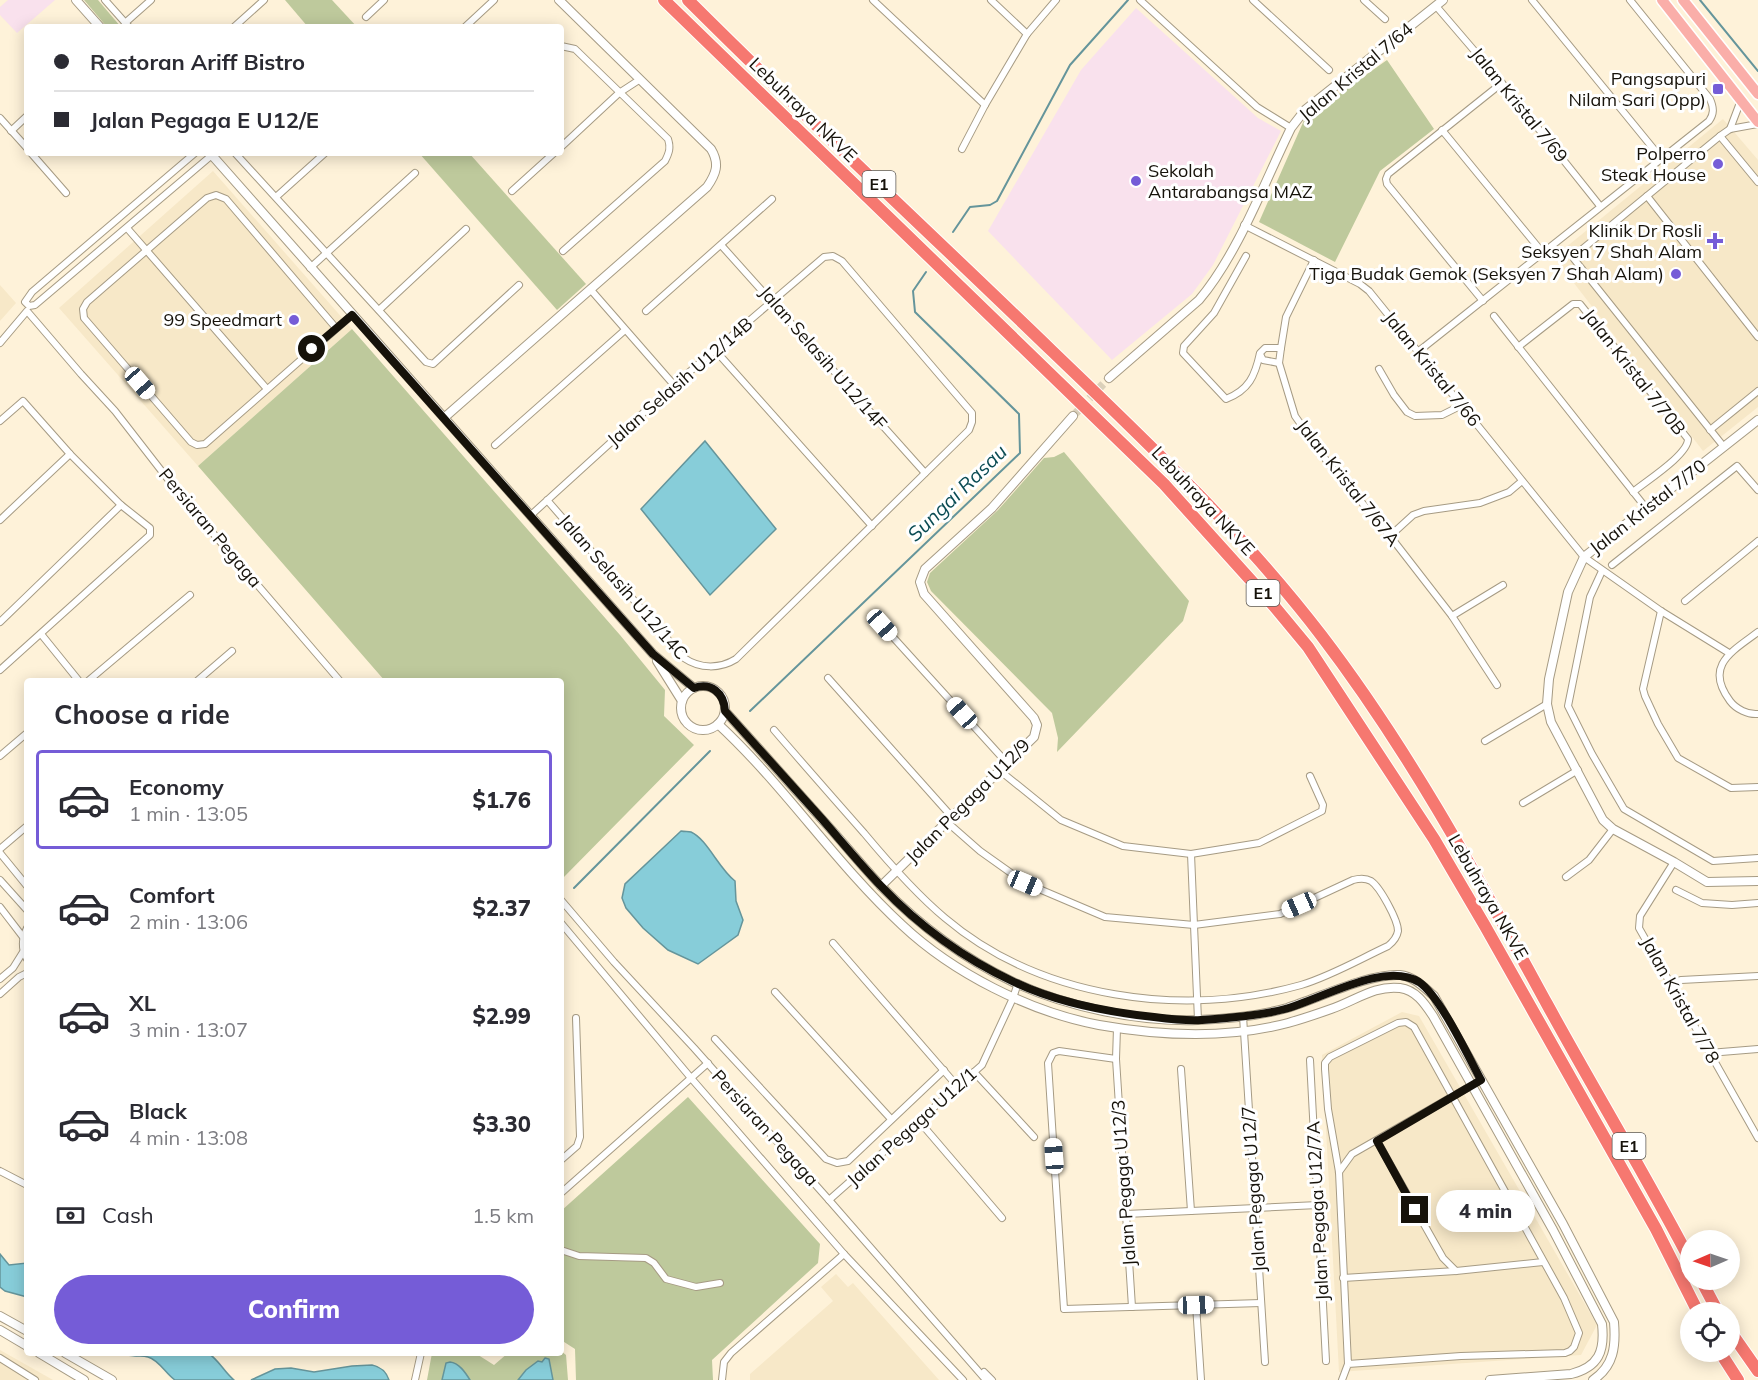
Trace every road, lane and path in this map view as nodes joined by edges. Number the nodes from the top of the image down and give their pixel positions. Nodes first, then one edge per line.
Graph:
1 (76, 0) edge
2 (105, 0) edge
3 (151, 0) edge
4 (264, 0) edge
5 (384, 0) edge
6 (494, 0) edge
7 (559, 0) edge
8 (664, 0) edge
9 (688, 0) edge
10 (873, 0) edge
11 (991, 0) edge
12 (1056, 0) edge
13 (1140, 0) edge
14 (1153, 0) edge
15 (1252, 0) edge
16 (1364, 0) edge
17 (1532, 0) edge
18 (1630, 0) edge
19 (1662, 0) edge
20 (1683, 0) edge
21 (1439, 3) edge
22 (1147, 6) junction
23 (366, 17) dead end
24 (1385, 19) dead end
25 (97, 24) edge
26 (126, 24) edge
27 (128, 24) edge
28 (237, 24) edge
29 (468, 24) edge
30 (1027, 34) junction
31 (564, 47) edge
32 (1329, 70) dead end
33 (639, 80) junction
34 (1502, 83) junction
35 (619, 93) junction
36 (1758, 94) edge
37 (1741, 100) junction
38 (985, 105) junction
39 (0, 118) edge
40 (24, 119) edge
41 (1758, 123) edge
42 (1291, 128) junction
43 (1730, 129) junction
44 (1442, 130) junction
45 (11, 131) junction
46 (1720, 136) junction
47 (564, 144) edge
48 (24, 145) edge
49 (962, 149) dead end
50 (34, 156) edge
51 (191, 156) edge
52 (209, 156) edge
53 (213, 156) edge
54 (238, 156) edge
55 (322, 156) edge
56 (551, 156) edge
57 (1661, 158) junction
58 (415, 173) dead end
59 (1758, 182) edge
60 (512, 190) dead end
61 (66, 192) dead end
62 (1647, 196) junction
63 (276, 198) junction
64 (772, 199) dead end
65 (1600, 206) junction
66 (1244, 225) junction
67 (127, 228) junction
68 (466, 229) dead end
69 (721, 244) junction
70 (146, 250) junction
71 (563, 251) dead end
72 (1542, 252) junction
73 (327, 254) junction
74 (1246, 256) dead end
75 (1314, 260) junction
76 (310, 268) junction
77 (519, 285) dead end
78 (591, 290) junction
79 (772, 300) junction
80 (1483, 301) junction
81 (380, 310) junction
82 (646, 311) dead end
83 (352, 315) junction
84 (1494, 316) dead end
85 (336, 328) junction
86 (625, 330) junction
87 (1758, 337) edge
88 (0, 343) edge
89 (1518, 347) junction
90 (1281, 348) junction
91 (715, 350) junction
92 (1419, 351) junction
93 (1260, 353) junction
94 (1280, 363) junction
95 (1380, 369) dead end
96 (1109, 378) tunnel mouth
97 (674, 386) junction
98 (267, 389) junction
99 (1758, 392) edge
100 (1462, 405) junction
101 (1073, 416) tunnel mouth
102 (445, 417) junction
103 (972, 418) joint
104 (1758, 420) edge
105 (0, 421) edge
106 (1710, 430) junction
107 (495, 446) dead end
108 (1724, 447) junction
109 (70, 454) junction
110 (925, 473) junction
111 (1522, 481) junction
112 (1758, 490) edge
113 (1633, 492) junction
114 (547, 500) junction
115 (121, 505) junction
116 (1646, 508) junction
117 (531, 515) junction
118 (0, 520) edge
119 (872, 526) junction
120 (1390, 536) junction
121 (1758, 542) edge
122 (1584, 557) junction
123 (1612, 564) dead end
124 (1602, 571) junction
125 (1503, 585) dead end
126 (190, 595) dead end
127 (1685, 601) dead end
128 (1661, 611) junction
129 (1452, 616) junction
130 (0, 622) edge
131 (882, 625) dead end
132 (1758, 632) edge
133 (41, 634) junction
134 (232, 651) dead end
135 (1729, 653) junction
136 (653, 654) junction
137 (0, 670) edge
138 (78, 678) edge
139 (92, 678) edge
140 (200, 678) edge
141 (337, 678) edge
142 (828, 678) dead end
143 (1497, 685) dead end
144 (694, 688) junction
145 (682, 701) junction
146 (1547, 704) junction
147 (725, 711) junction
148 (1758, 714) edge
149 (718, 724) junction
150 (774, 730) dead end
151 (24, 736) edge
152 (1485, 741) dead end
153 (0, 756) edge
154 (1007, 763) junction
155 (1578, 770) junction
156 (999, 771) junction
157 (1310, 776) dead end
158 (1758, 787) edge
159 (1522, 803) dead end
160 (949, 820) junction
161 (24, 829) edge
162 (1613, 829) junction
163 (0, 851) edge
164 (1191, 854) junction
165 (1758, 858) edge
166 (1674, 862) junction
167 (897, 871) junction
168 (1566, 877) dead end
169 (0, 880) edge
170 (1758, 881) edge
171 (24, 882) edge
172 (881, 886) junction
173 (1676, 890) dead end
174 (1758, 903) edge
175 (564, 904) edge
176 (0, 907) edge
177 (24, 907) edge
178 (1194, 925) junction
179 (564, 927) edge
180 (23, 937) joint
181 (833, 943) dead end
182 (23, 952) joint
183 (24, 974) edge
184 (1758, 976) edge
185 (0, 979) edge
186 (1681, 980) dead end
187 (1018, 984) junction
188 (775, 992) dead end
189 (0, 994) edge
190 (1014, 998) junction
191 (1197, 1000) junction
192 (1243, 1016) junction
193 (576, 1018) dead end
194 (1198, 1020) junction
195 (1117, 1028) junction
196 (1244, 1031) junction
197 (715, 1040) dead end
198 (1758, 1049) edge
199 (1709, 1053) junction
200 (1116, 1059) junction
201 (1310, 1060) dead end
202 (708, 1063) junction
203 (1181, 1069) dead end
204 (944, 1070) junction
205 (974, 1072) junction
206 (691, 1078) junction
207 (1481, 1080) junction
208 (958, 1087) junction
209 (1471, 1087) junction
210 (1452, 1098) junction
211 (891, 1119) junction
212 (919, 1121) junction
213 (1749, 1124) junction
214 (1758, 1124) edge
215 (1034, 1137) dead end
216 (1758, 1138) edge
217 (1377, 1141) junction
218 (564, 1157) edge
219 (0, 1171) edge
220 (1339, 1172) junction
221 (24, 1183) edge
222 (564, 1190) edge
223 (830, 1200) junction
224 (1318, 1205) junction
225 (1255, 1208) junction
226 (1191, 1211) junction
227 (1126, 1214) junction
228 (1002, 1218) dead end
229 (1680, 1241) edge
230 (564, 1251) edge
231 (844, 1254) junction
232 (1543, 1262) junction
233 (1456, 1270) junction
234 (1343, 1278) junction
235 (720, 1283) dead end
236 (1261, 1302) junction
237 (1693, 1302) edge
238 (1196, 1305) junction
239 (1132, 1307) junction
240 (0, 1316) edge
241 (24, 1329) edge
242 (0, 1330) edge
243 (24, 1344) edge
244 (1740, 1345) edge
245 (44, 1356) edge
246 (70, 1356) edge
247 (419, 1356) edge
248 (0, 1358) edge
249 (968, 1358) junction
250 (1326, 1361) dead end
251 (1265, 1362) dead end
252 (1726, 1362) edge
253 (1348, 1364) junction
254 (1758, 1371) edge
255 (1556, 1378) edge
256 (35, 1380) edge
257 (84, 1380) edge
258 (112, 1380) edge
259 (415, 1380) edge
260 (722, 1380) edge
261 (963, 1380) edge
262 (986, 1380) edge
263 (992, 1380) edge
264 (1201, 1380) edge
265 (1342, 1380) edge
266 (1490, 1380) edge
267 (1593, 1380) edge
268 (1738, 1380) edge

1 - 25 street
2 - 26 street
3 - 27 street
4 - 28 street
5 - 23 street
6 - 29 street
7 - 33 street
8 - 237 highway, Lebuhraya NKVE / E1
9 - 229 highway, Lebuhraya NKVE / E1
10 - 38 street
11 - 30 street
12 - 30 street
13 - 22 street
14 - 22 street
15 - 32 street
16 - 24 street
17 - 57 street
18 - 57 street
19 - 37 main road
20 - 36 main road
21 - 34 street, Jalan Kristal 7/69
21 - 42 street, Jalan Kristal 7/64
22 - 42 street
30 - 38 street
31 - 35 street
33 - 35 street
33 - 78 street
34 - 44 street
34 - 65 street, Jalan Kristal 7/69
35 - 47 street
35 - 71 street
37 - 41 main road
37 - 43 street
38 - 49 street
39 - 45 street
40 - 45 street
41 - 43 street
42 - 66 street, Jalan Kristal 7/64
43 - 46 street
44 - 72 street
44 - 80 street
45 - 48 street
46 - 59 street
46 - 62 street
50 - 61 street
51 - 67 street
52 - 67 street
53 - 76 street
54 - 63 street
55 - 63 street
56 - 60 street
57 - 65 street
58 - 73 street
62 - 87 street
62 - 106 street
63 - 73 street
64 - 69 street
65 - 72 street
66 - 75 street, Jalan Kristal 7/66
66 - 96 street, Jalan Kristal 7/64
67 - 70 street
68 - 81 street
69 - 79 street, Jalan Selasih U12/14F
69 - 82 street
70 - 85 street
70 - 98 street
70 - 98 street
72 - 80 street
73 - 76 street
73 - 81 street
74 - 93 street
75 - 90 street, Jalan Kristal 7/67A
75 - 92 street, Jalan Kristal 7/66
76 - 83 street
77 - 81 street
78 - 86 street
78 - 102 street
79 - 91 street, Jalan Selasih U12/14B
79 - 103 street, Jalan Selasih U12/14B
79 - 110 street, Jalan Selasih U12/14F
80 - 92 street
83 - 85 street
83 - 102 street
84 - 89 street
85 - 98 street
86 - 97 street
86 - 107 street
88 - 141 street, Persiaran Pegaga
89 - 113 street
89 - 113 street, Jalan Kristal 7/70B
90 - 93 street
90 - 94 street, Jalan Kristal 7/67A
91 - 97 street, Jalan Selasih U12/14B
91 - 119 street
92 - 100 street, Jalan Kristal 7/66
93 - 94 street
94 - 120 street, Jalan Kristal 7/67A
95 - 100 street
97 - 114 street, Jalan Selasih U12/14B
99 - 106 street
100 - 111 street, Jalan Kristal 7/66
101 - 154 street, Jalan Pegaga U12/9
102 - 117 street
103 - 110 street, Jalan Selasih U12/14C
104 - 108 street, Jalan Kristal 7/70
105 - 109 street
106 - 108 street
108 - 116 street, Jalan Kristal 7/70
109 - 115 street
109 - 118 street
110 - 119 street, Jalan Selasih U12/14C
111 - 120 street
111 - 122 street, Jalan Kristal 7/66
112 - 123 street
113 - 116 street
114 - 117 street, Jalan Selasih U12/14B
114 - 119 street, Jalan Selasih U12/14C
115 - 130 street
115 - 133 street
116 - 122 street, Jalan Kristal 7/70
117 - 136 street
120 - 129 street, Jalan Kristal 7/67A
121 - 127 street
122 - 124 street, Jalan Kristal 7/66
122 - 146 street, Jalan Kristal 7/70
124 - 128 street, Jalan Kristal 7/66
124 - 165 street
125 - 129 street
126 - 139 street
128 - 135 street, Jalan Kristal 7/66
128 - 158 street
129 - 143 street, Jalan Kristal 7/67A
131 - 154 street
132 - 135 street
133 - 137 street
133 - 138 street
134 - 140 street
135 - 148 street
136 - 144 street
136 - 145 street
142 - 160 street
144 - 145 street
144 - 147 street
145 - 149 street
146 - 152 street
146 - 155 street, Jalan Kristal 7/70
147 - 149 street
147 - 172 street
149 - 190 street
150 - 167 street
151 - 153 street
154 - 156 street, Jalan Pegaga U12/9
155 - 159 street
155 - 162 street, Jalan Kristal 7/70
156 - 160 street, Jalan Pegaga U12/9
156 - 164 street
157 - 164 street
160 - 167 street, Jalan Pegaga U12/9
160 - 178 street
161 - 163 street
162 - 166 street, Jalan Kristal 7/70
162 - 168 street
163 - 171 street
164 - 178 street
166 - 170 street, Jalan Kristal 7/70
166 - 199 street, Jalan Kristal 7/78
167 - 172 street, Jalan Pegaga U12/9
167 - 191 street
169 - 177 street
172 - 187 street
173 - 174 street
175 - 202 street, Persiaran Pegaga
176 - 180 street
178 - 191 street
178 - 191 street
179 - 206 street, Persiaran Pegaga
180 - 182 street
181 - 204 street
182 - 185 street
183 - 189 street
184 - 186 street
187 - 190 street, Jalan Pegaga U12/1
187 - 194 street
188 - 211 street
190 - 195 street
190 - 205 street, Jalan Pegaga U12/1
191 - 194 street
192 - 194 street
192 - 196 street, Jalan Pegaga U12/7
192 - 207 street
193 - 218 street
195 - 196 street
195 - 200 street, Jalan Pegaga U12/3
196 - 209 street
196 - 225 street, Jalan Pegaga U12/7
197 - 211 street
198 - 199 street
199 - 213 street, Jalan Kristal 7/78
200 - 227 street, Jalan Pegaga U12/3
200 - 239 street
201 - 224 street, Jalan Pegaga U12/7A
202 - 206 street
202 - 223 street, Persiaran Pegaga
203 - 226 street
204 - 208 street
204 - 211 street
205 - 208 street, Jalan Pegaga U12/1
205 - 215 street
206 - 222 street
206 - 231 street, Persiaran Pegaga
207 - 209 street
207 - 267 street
208 - 212 street, Jalan Pegaga U12/1
209 - 210 street
209 - 255 street
210 - 217 street
210 - 220 street
210 - 232 street
212 - 223 street, Jalan Pegaga U12/1
212 - 228 street
213 - 214 street
213 - 216 street, Jalan Kristal 7/78
217 - 220 street
217 - 233 street
219 - 221 street
220 - 234 street
223 - 249 street, Persiaran Pegaga
224 - 225 street
224 - 250 street, Jalan Pegaga U12/7A
225 - 226 street
225 - 236 street, Jalan Pegaga U12/7
226 - 227 street
227 - 239 street, Jalan Pegaga U12/3
230 - 235 street
231 - 260 street
231 - 261 street, Persiaran Pegaga
232 - 233 street
232 - 253 street
233 - 234 street
234 - 253 street
236 - 238 street
236 - 251 street, Jalan Pegaga U12/7
238 - 239 street
238 - 264 street
240 - 241 street
242 - 243 street
244 - 254 highway
245 - 257 street
246 - 258 street
247 - 259 street
248 - 256 street
249 - 262 street, Persiaran Pegaga
249 - 263 street, Persiaran Pegaga
252 - 268 highway
253 - 265 street
255 - 266 street

